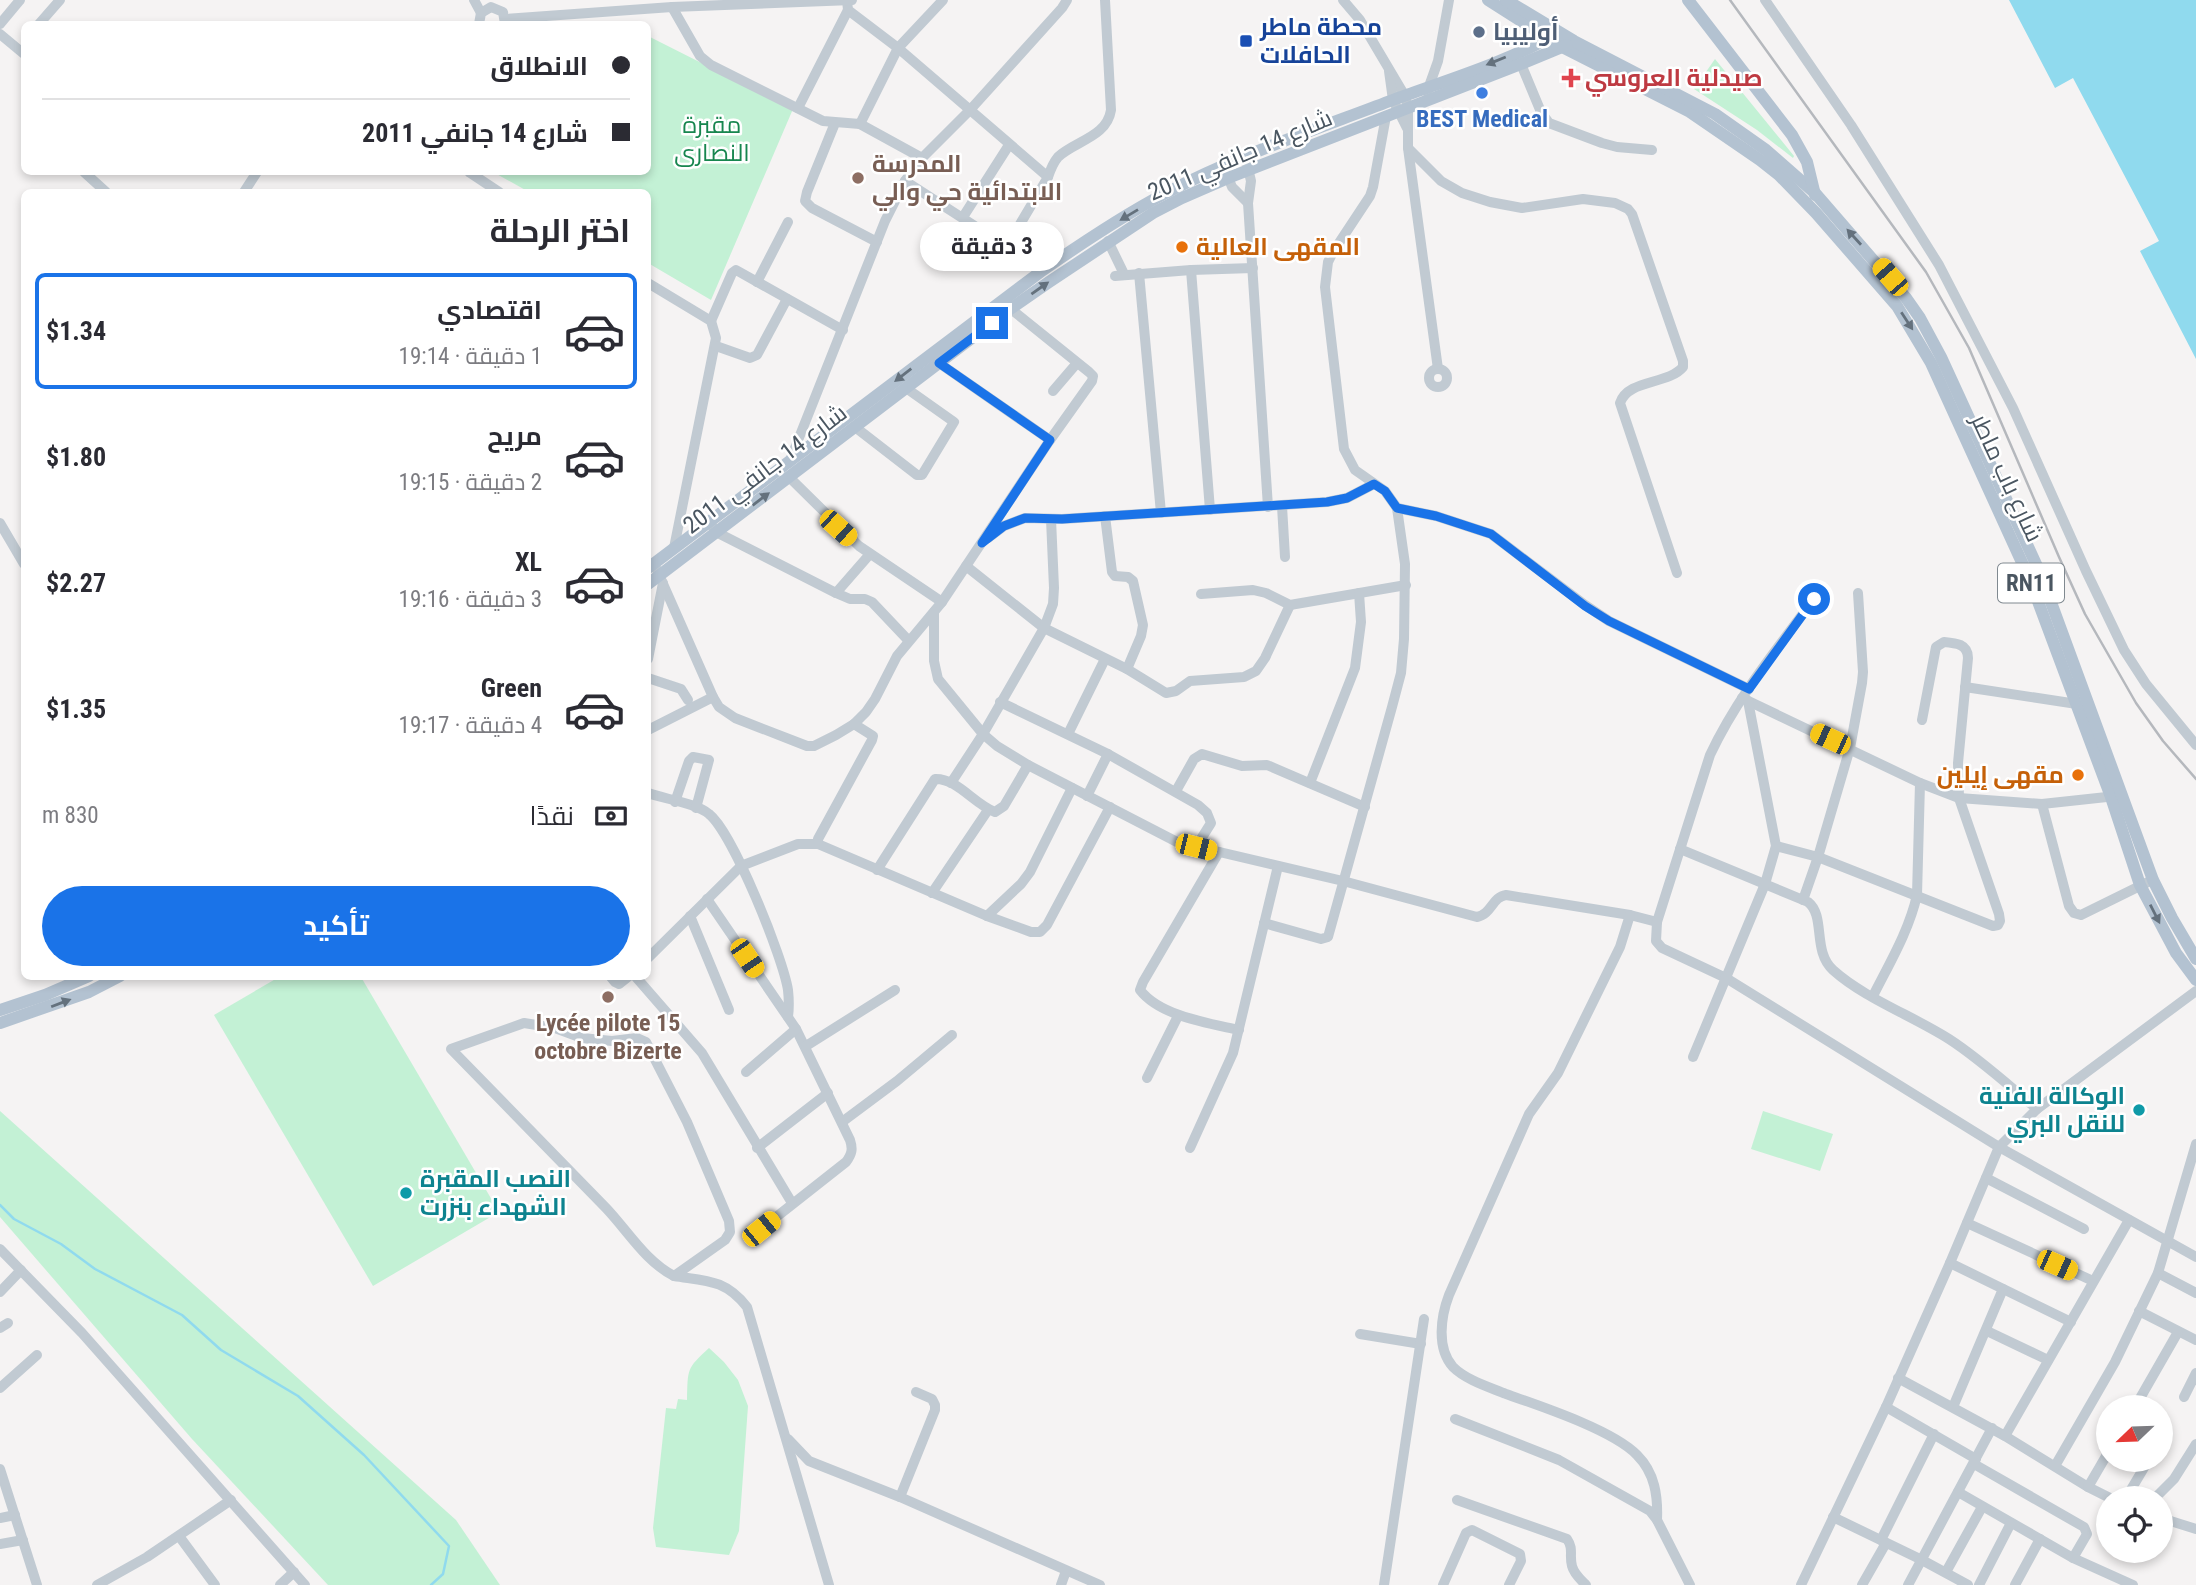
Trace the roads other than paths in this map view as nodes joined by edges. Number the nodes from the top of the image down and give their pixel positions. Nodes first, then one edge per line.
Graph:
1 (20, 0) edge
2 (60, 0) edge
3 (474, 0) edge
4 (496, 0) edge
5 (943, 0) edge
6 (1067, 0) edge
7 (1105, 0) edge
8 (1343, 0) edge
9 (1449, 0) edge
10 (1488, 0) edge
11 (1506, 0) edge
12 (1688, 0) edge
13 (1765, 0) edge
14 (849, 3) edge
15 (672, 7) junction
16 (480, 15) edge
17 (504, 19) edge
18 (42, 21) edge
19 (0, 24) edge
20 (0, 34) edge
21 (1553, 35) junction
22 (1568, 44) junction
23 (21, 47) edge
24 (898, 48) junction
25 (1521, 64) junction
26 (1429, 87) junction
27 (1422, 102) junction
28 (1398, 106) junction
29 (798, 108) junction
30 (970, 110) junction
31 (835, 122) junction
32 (860, 124) junction
33 (1009, 145) junction
34 (1408, 148) junction
35 (1652, 150) dead end
36 (922, 158) junction
37 (1247, 164) junction
38 (1226, 172) junction
39 (87, 175) edge
40 (473, 175) edge
41 (1048, 177) junction
42 (905, 181) junction
43 (103, 189) edge
44 (494, 189) edge
45 (1815, 192) junction
46 (1248, 203) junction
47 (1816, 212) junction
48 (963, 217) junction
49 (788, 222) dead end
50 (877, 242) junction
51 (1108, 242) junction
52 (1007, 246) junction
53 (1253, 268) junction
54 (1043, 270) junction
55 (1191, 270) junction
56 (1139, 273) junction
57 (757, 282) junction
58 (651, 285) edge
59 (787, 299) junction
60 (1006, 305) junction
61 (710, 321) junction
62 (844, 330) junction
63 (716, 346) junction
64 (939, 363) junction
65 (1077, 363) junction
66 (1438, 369) dead end
67 (906, 388) junction
68 (1053, 391) dead end
69 (855, 427) junction
70 (1050, 440) junction
71 (789, 463) junction
72 (790, 478) junction
73 (1374, 484) junction
74 (1268, 506) junction
75 (1282, 506) junction
76 (1397, 508) junction
77 (1210, 510) junction
78 (1161, 513) junction
79 (1105, 516) junction
80 (1051, 519) junction
81 (709, 522) junction
82 (0, 523) edge
83 (718, 533) junction
84 (4, 538) edge
85 (982, 543) junction
86 (674, 548) junction
87 (870, 554) junction
88 (1285, 558) dead end
89 (21, 560) edge
90 (966, 566) junction
91 (656, 572) edge
92 (1677, 572) dead end
93 (1406, 585) junction
94 (836, 593) junction
95 (1359, 593) junction
96 (1858, 593) dead end
97 (1201, 594) dead end
98 (1814, 599) dead end
99 (942, 601) junction
100 (1290, 605) junction
101 (934, 612) junction
102 (651, 626) edge
103 (1044, 628) junction
104 (908, 640) junction
105 (1105, 659) junction
106 (1127, 669) junction
107 (651, 679) edge
108 (1965, 687) junction
109 (1746, 696) junction
110 (713, 697) junction
111 (688, 700) dead end
112 (1000, 702) junction
113 (2077, 704) junction
114 (1922, 720) dead end
115 (854, 724) junction
116 (651, 728) edge
117 (982, 734) junction
118 (1069, 734) junction
119 (2196, 745) edge
120 (1850, 748) junction
121 (1108, 754) junction
122 (1028, 765) junction
123 (951, 783) junction
124 (1310, 783) junction
125 (1920, 783) junction
126 (1072, 788) junction
127 (1176, 791) junction
128 (651, 794) edge
129 (1087, 796) junction
130 (2116, 796) junction
131 (1959, 798) junction
132 (675, 802) junction
133 (2042, 804) junction
134 (696, 807) junction
135 (1110, 807) junction
136 (1365, 807) junction
137 (988, 810) junction
138 (818, 844) junction
139 (1776, 846) junction
140 (1196, 847) junction
141 (1680, 849) junction
142 (1219, 852) junction
143 (1818, 858) junction
144 (741, 866) junction
145 (1278, 866) junction
146 (877, 870) junction
147 (1343, 881) junction
148 (2146, 882) junction
149 (1765, 884) junction
150 (932, 893) junction
151 (1917, 895) junction
152 (706, 899) junction
153 (1803, 900) junction
154 (1629, 915) junction
155 (690, 916) junction
156 (987, 916) junction
157 (1657, 922) junction
158 (1264, 923) junction
159 (651, 955) edge
160 (2196, 959) edge
161 (1727, 978) junction
162 (80, 980) edge
163 (112, 980) edge
164 (638, 980) edge
165 (2196, 980) edge
166 (895, 990) dead end
167 (2196, 991) edge
168 (1873, 996) junction
169 (0, 1010) edge
170 (729, 1010) dead end
171 (1178, 1016) junction
172 (788, 1017) junction
173 (0, 1023) edge
174 (796, 1029) junction
175 (1239, 1030) junction
176 (952, 1035) dead end
177 (806, 1046) junction
178 (1693, 1058) dead end
179 (746, 1072) dead end
180 (1147, 1077) dead end
181 (828, 1093) junction
182 (2037, 1109) junction
183 (842, 1122) junction
184 (2196, 1144) edge
185 (757, 1147) junction
186 (1998, 1147) junction
187 (1190, 1148) dead end
188 (1986, 1178) junction
189 (792, 1203) junction
190 (2129, 1220) junction
191 (1968, 1223) junction
192 (2084, 1228) dead end
193 (761, 1229) dead end
194 (2166, 1240) junction
195 (0, 1249) edge
196 (2196, 1257) edge
197 (1950, 1263) junction
198 (21, 1270) junction
199 (2158, 1273) junction
200 (674, 1276) junction
201 (2093, 1281) junction
202 (2003, 1289) junction
203 (0, 1292) edge
204 (2196, 1293) edge
205 (2139, 1311) junction
206 (1424, 1319) dead end
207 (2071, 1322) junction
208 (1987, 1331) junction
209 (2178, 1332) junction
210 (1360, 1334) dead end
211 (2196, 1340) edge
212 (1421, 1344) junction
213 (37, 1355) dead end
214 (2048, 1360) junction
215 (2195, 1377) edge
216 (1898, 1378) junction
217 (0, 1388) edge
218 (916, 1392) dead end
219 (2141, 1395) edge
220 (2185, 1397) dead end
221 (1886, 1407) junction
222 (1953, 1407) junction
223 (1455, 1419) dead end
224 (1992, 1428) junction
225 (1934, 1434) junction
226 (785, 1436) junction
227 (2005, 1436) junction
228 (2196, 1444) edge
229 (1975, 1462) junction
230 (2055, 1466) junction
231 (0, 1471) edge
232 (2097, 1472) edge
233 (2168, 1486) edge
234 (2088, 1487) junction
235 (2096, 1491) edge
236 (1958, 1493) junction
237 (900, 1497) junction
238 (231, 1500) junction
239 (1457, 1500) dead end
240 (1982, 1507) junction
241 (15, 1515) junction
242 (1833, 1517) junction
243 (0, 1518) edge
244 (1657, 1520) junction
245 (2173, 1522) edge
246 (2011, 1523) junction
247 (2196, 1529) edge
248 (179, 1536) junction
249 (2040, 1539) junction
250 (23, 1540) junction
251 (1883, 1542) junction
252 (0, 1544) edge
253 (2073, 1558) junction
254 (1922, 1560) junction
255 (1066, 1571) junction
256 (294, 1572) junction
257 (1950, 1578) edge
258 (37, 1585) edge
259 (97, 1585) edge
260 (215, 1585) edge
261 (281, 1585) edge
262 (305, 1585) edge
263 (829, 1585) edge
264 (1061, 1585) edge
265 (1100, 1585) edge
266 (1384, 1585) edge
267 (1443, 1585) edge
268 (1509, 1585) edge
269 (1586, 1585) edge
270 (1690, 1585) edge
271 (1801, 1585) edge
272 (1862, 1585) edge
273 (1908, 1585) edge
274 (1968, 1585) edge
275 (1979, 1585) edge
276 (2015, 1585) edge
277 (2133, 1585) edge

1 - 19 street
2 - 18 street
3 - 16 street
4 - 17 street
5 - 24 street
6 - 30 street
7 - 41 street
8 - 28 street
9 - 26 street
10 - 21 main road, RN11
11 - 21 main road, RN11
12 - 45 main road
13 - 119 street
14 - 15 street
14 - 24 street
14 - 29 street
15 - 17 street
15 - 29 street
16 - 17 street
20 - 23 street
21 - 22 main road, RN11
21 -> 26 main road, شارع 14 جانفي 2011
22 - 25 main road, شارع 14 جانفي 2011
22 - 45 main road, RN11
22 - 47 main road, RN11
24 - 30 street
24 - 32 street
25 - 27 main road, شارع 14 جانفي 2011
25 - 35 street
26 - 27 street
26 - 28 main road, شارع 14 جانفي 2011
27 - 28 main road, شارع 14 جانفي 2011
28 - 34 street
28 - 37 main road, شارع 14 جانفي 2011
28 - 73 street
29 - 31 street
30 - 33 street
30 - 36 street
31 - 32 street
31 - 50 street
32 - 36 street
33 - 41 street
33 - 48 street
34 - 66 street
34 - 92 street
36 - 42 street
37 - 38 main road, شارع 14 جانفي 2011
37 - 46 street
38 - 46 street
38 - 51 main road, شارع 14 جانفي 2011
38 -> 54 main road, شارع 14 جانفي 2011
39 - 43 street
40 - 44 street
41 - 52 street
42 - 48 street
42 - 50 street
45 - 47 main road
130 -> 45 main road, شارع باب ماطر / RN11
46 - 53 street
47 -> 113 main road, شارع باب ماطر / RN11
48 - 52 street
49 - 57 street
50 - 62 street
51 - 56 street
60 -> 51 main road, شارع 14 جانفي 2011
52 - 54 street
53 - 55 street
53 - 74 street
54 - 60 main road, شارع 14 جانفي 2011
55 - 56 street
55 - 77 street
56 - 78 street
57 - 59 street
57 - 61 street
58 - 61 street
59 - 62 street
59 - 63 street
60 - 64 main road, شارع 14 جانفي 2011
60 - 65 street
60 -> 71 main road, شارع 14 جانفي 2011
61 - 63 street
62 - 71 street
63 - 86 street
64 - 67 main road, شارع 14 جانفي 2011
64 - 70 street
65 - 68 street
65 - 70 street
67 - 69 main road, شارع 14 جانفي 2011
67 - 69 street
69 - 72 main road, شارع 14 جانفي 2011
70 - 85 street
71 - 81 main road, شارع 14 جانفي 2011
83 -> 72 main road, شارع 14 جانفي 2011
72 - 87 street
73 - 75 street
73 - 76 street
74 - 75 street
74 - 77 street
75 - 88 street
76 - 93 street
76 - 109 street
77 - 78 street
78 - 79 street
79 - 80 street
79 - 106 street
80 - 85 street
80 - 103 street
81 - 83 street
81 - 86 main road, شارع 14 جانفي 2011
82 - 84 street
83 - 91 main road, شارع 14 جانفي 2011
83 - 94 street
84 - 89 street
85 - 90 street
86 - 91 main road, شارع 14 جانفي 2011
87 - 94 street
87 - 99 street
90 - 99 street
90 - 103 street
91 - 102 street
91 - 110 street
93 - 95 street
93 - 136 street
94 - 104 street
95 - 100 street
95 - 124 street
96 - 120 street
97 - 100 street
98 - 109 street
99 - 101 street
100 - 106 street
101 - 104 street
101 - 117 street
103 - 105 street
103 - 112 street
104 - 115 street
105 - 106 street
105 - 118 street
107 - 111 street
108 - 113 street
108 - 114 street
108 - 131 street
109 - 120 street
109 - 139 street
109 - 141 street
110 - 115 street
110 - 116 street
112 - 117 street
112 - 118 street
113 - 130 main road, شارع باب ماطر / RN11
115 - 138 street
117 - 122 street
117 - 123 street
118 - 121 street
120 - 125 street
120 - 143 street
121 - 127 street
121 - 129 street
122 - 126 street
122 - 137 street
123 - 137 street
123 - 146 street
124 - 127 street
124 - 136 street
125 - 131 street
125 - 151 street
126 - 129 street
126 - 156 street
127 - 140 street
128 - 132 street
129 - 135 street
130 - 133 street
130 - 148 main road, شارع باب ماطر / RN11
131 - 133 street
131 - 151 street
132 - 134 street
132 - 134 street
133 - 148 street
134 - 144 street
135 - 140 street
135 - 156 street
136 - 147 street
137 - 150 street
138 - 144 street
138 - 146 street
139 - 143 street
139 - 149 street
140 - 142 street
141 - 149 street
141 - 157 street
142 - 145 street
142 - 171 street
143 - 151 street
143 - 153 street
144 - 152 street
144 - 172 street
145 - 147 street
145 - 158 street
146 - 150 street
147 - 154 street
147 - 158 street
148 - 160 main road, شارع باب ماطر / RN11
148 -> 165 main road, شارع باب ماطر / RN11
149 - 153 street
149 - 161 street
150 - 156 street
151 - 168 street
152 - 155 street
152 - 172 street
153 - 168 street
154 - 157 street
154 - 244 street
155 - 159 street
155 - 170 street
157 - 161 street
158 - 175 street
161 - 178 street
161 - 186 street
162 - 169 main road
173 -> 163 main road
164 - 185 street
166 - 177 street
167 - 182 street
168 - 182 street
171 - 175 street
171 - 180 street
172 - 174 street
174 - 177 street
174 - 179 street
175 - 187 street
176 - 183 street
177 - 181 street
181 - 183 street
181 - 185 street
182 - 186 street
183 - 189 street
184 - 194 street
185 - 189 street
186 - 188 street
186 - 190 street
188 - 191 street
188 - 192 street
189 - 193 street
190 - 194 street
190 - 201 street
191 - 197 street
191 - 201 street
194 - 196 street
194 - 199 street
195 - 198 street
197 - 202 street
197 - 216 street
198 - 203 street
198 - 238 street
199 - 204 street
199 - 205 street
200 - 200 street
200 - 226 street
201 - 207 street
202 - 207 street
202 - 208 street
205 - 209 street
205 - 230 street
206 - 212 street
207 - 214 street
208 - 214 street
208 - 222 street
209 - 211 street
209 - 219 street
210 - 212 street
212 - 266 street
213 - 217 street
214 - 227 street
215 - 220 street
216 - 221 street
216 - 222 street
218 - 237 street
221 - 225 street
221 - 242 street
222 - 224 street
223 - 244 street
224 - 227 street
224 - 229 street
225 - 229 street
225 - 251 street
226 - 237 street
226 - 263 street
227 - 230 street
228 - 233 street
229 - 236 street
229 - 253 street
230 - 234 street
231 - 241 street
232 - 234 street
234 - 235 street
236 - 240 street
236 - 254 street
237 - 255 street
238 - 248 street
238 - 256 street
239 - 269 street
240 - 246 street
240 - 257 street
241 - 243 street
241 - 250 street
242 - 251 street
242 - 271 street
244 - 270 street
245 - 247 street
246 - 249 street
246 - 275 street
248 - 259 street
248 - 260 street
249 - 253 street
249 - 276 street
250 - 252 street
250 - 258 street
251 - 254 street
251 - 272 street
253 - 277 street
254 - 257 street
254 - 273 street
255 - 264 street
255 - 265 street
256 - 261 street
256 - 262 street
257 - 274 street
267 - 268 street

